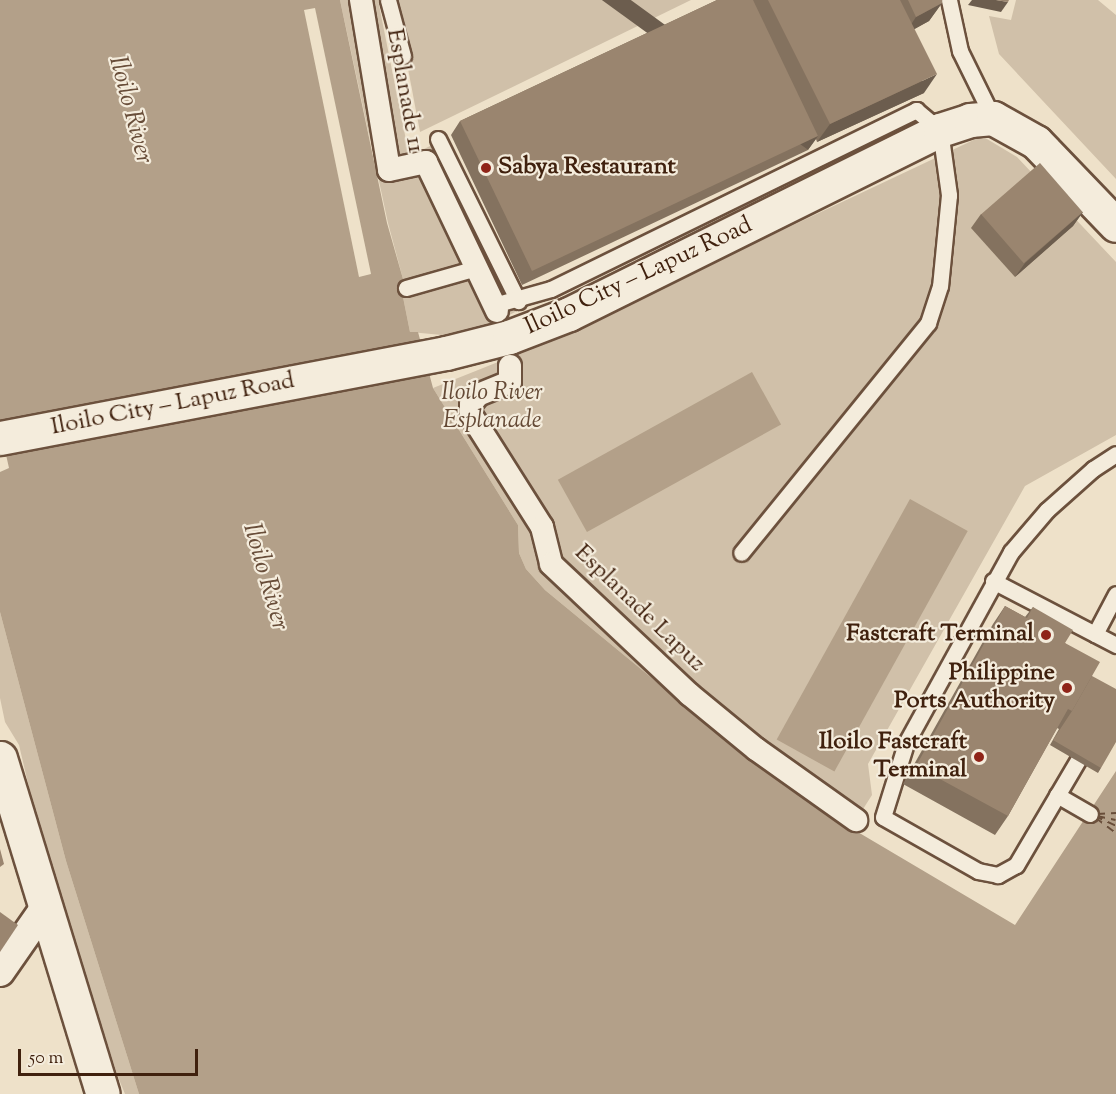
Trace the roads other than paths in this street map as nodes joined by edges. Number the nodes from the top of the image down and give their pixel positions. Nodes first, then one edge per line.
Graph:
1 (388, 0) edge
2 (949, 0) edge
3 (363, 9) edge
4 (403, 56) dead end
5 (993, 118) junction
6 (940, 130) junction
7 (438, 139) dead end
8 (1116, 225) edge
9 (476, 268) junction
10 (406, 288) dead end
11 (518, 301) junction
12 (495, 308) joint
13 (510, 366) dead end
14 (0, 438) edge
15 (1116, 454) edge
16 (741, 553) dead end
17 (993, 580) junction
18 (1116, 594) edge
19 (1095, 634) junction
20 (1116, 645) edge
21 (1097, 725) edge
22 (0, 758) edge
23 (1057, 795) junction
24 (1090, 814) dead end
25 (883, 817) junction
26 (856, 820) joint
27 (44, 909) junction
28 (0, 972) edge
29 (103, 1094) edge

1 - 4 lane
2 - 5 lane
3 - 9 street, Esplanade 11
5 - 6 main road, Iloilo City – Lapuz Road
5 - 8 main road
6 - 11 lane
6 - 14 main road, Iloilo City – Lapuz Road
6 - 16 lane
7 - 11 lane
9 - 10 lane
9 - 12 street, Esplanade 11
11 - 12 lane
13 - 26 street, Esplanade Lapuz
15 - 17 lane
17 - 19 lane
17 - 25 lane
18 - 19 lane
19 - 20 lane
21 - 23 lane
22 - 27 main road
23 - 24 lane
23 - 25 lane
25 - 26 lane
27 - 28 street
27 - 29 main road

